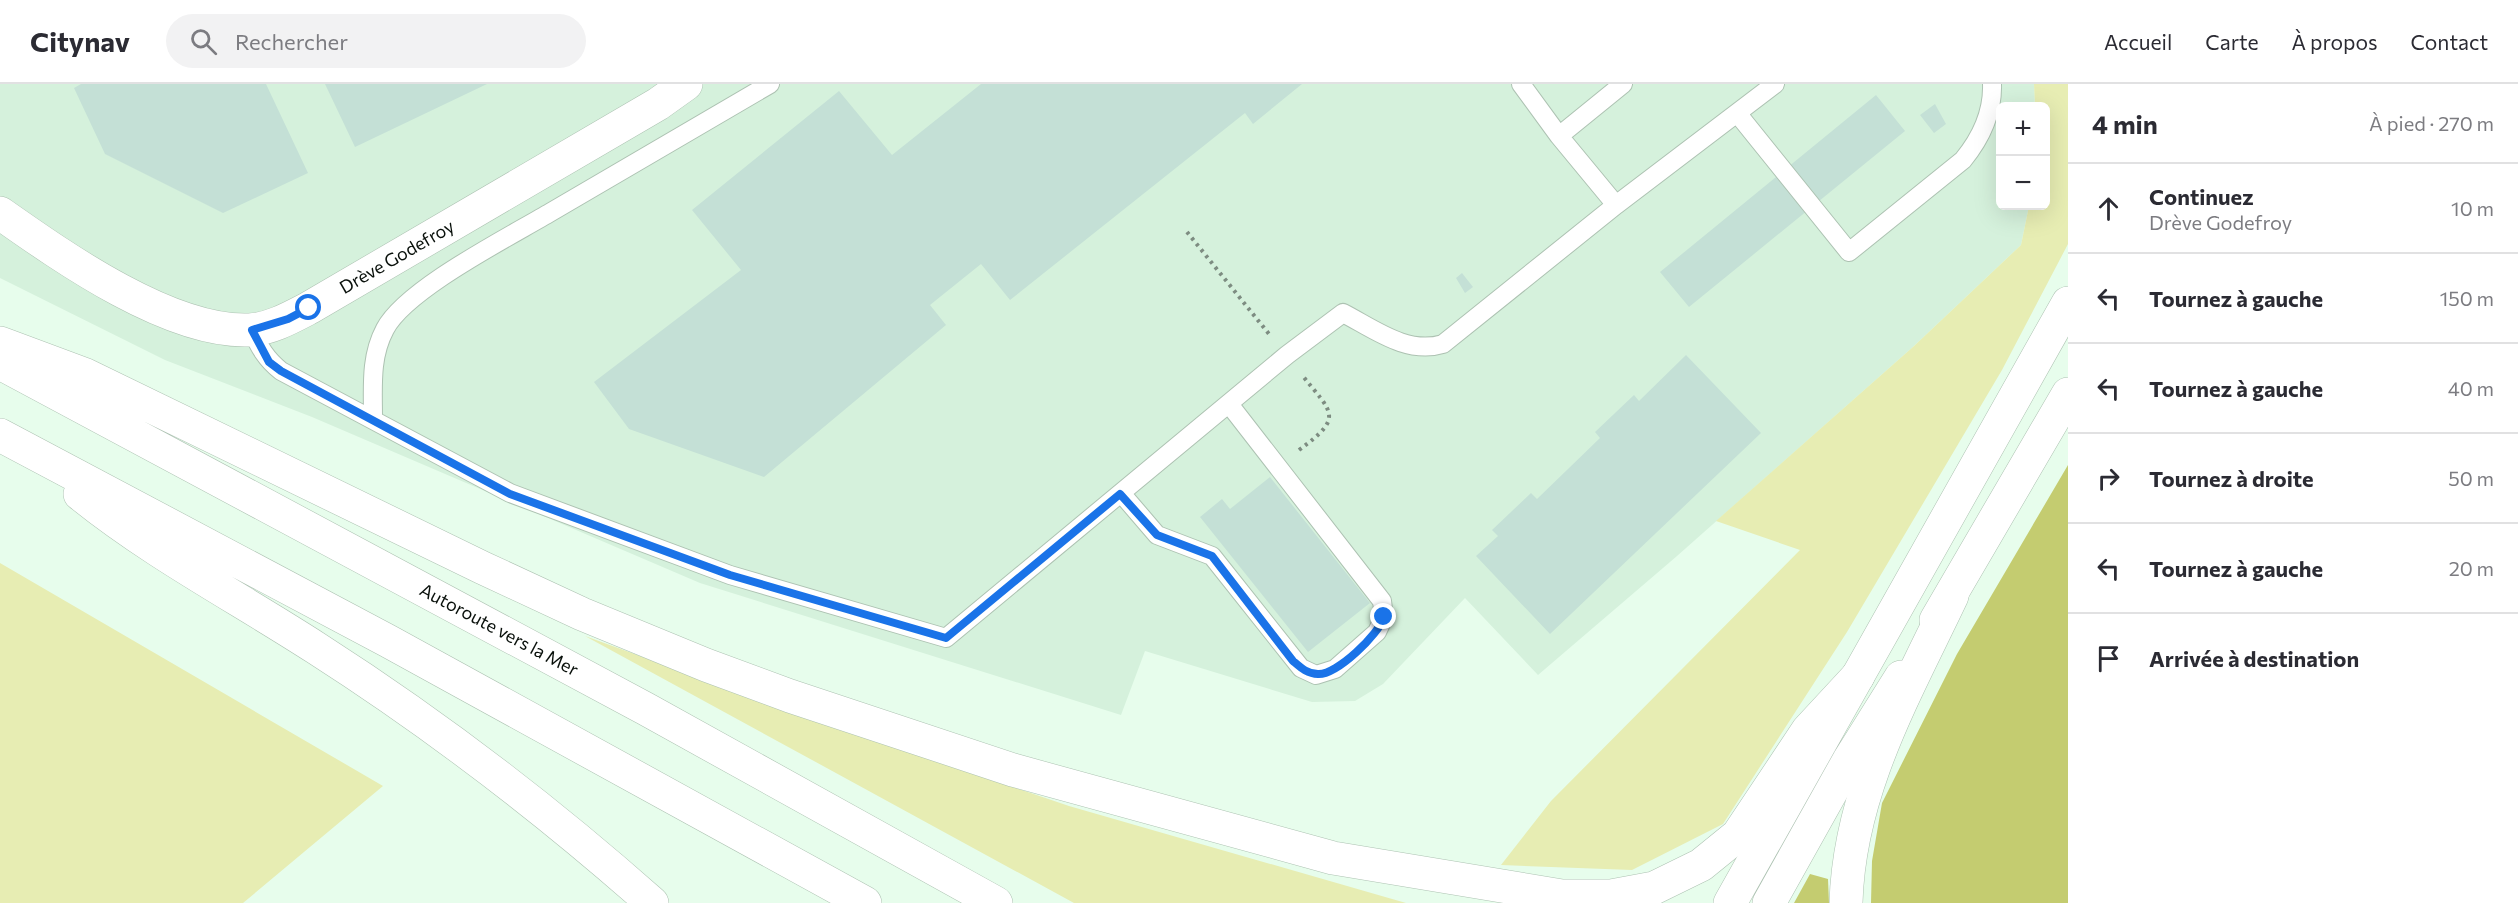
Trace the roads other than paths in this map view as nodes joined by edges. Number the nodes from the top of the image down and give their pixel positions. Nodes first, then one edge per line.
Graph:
1 (686, 84) edge
2 (770, 84) edge
3 (1521, 84) edge
4 (1623, 84) edge
5 (1775, 84) edge
6 (1992, 84) edge
7 (1737, 113) junction
8 (1559, 136) junction
9 (0, 185) edge
10 (1617, 205) junction
11 (11, 221) edge
12 (2068, 303) edge
13 (252, 330) junction
14 (0, 343) edge
15 (0, 363) edge
16 (2068, 394) edge
17 (1228, 404) junction
18 (373, 418) junction
19 (11, 441) edge
20 (1120, 494) junction
21 (1952, 596) junction
22 (1858, 676) junction
23 (1333, 858) junction
24 (652, 903) edge
25 (865, 903) edge
26 (996, 903) edge
27 (1475, 903) edge
28 (1730, 903) edge
29 (1769, 903) edge
30 (1846, 903) edge

1 - 13 main road, Drève Godefroy
2 - 18 lane
3 - 8 lane
4 - 8 lane
5 - 7 lane
6 - 7 lane
7 - 10 lane
8 - 10 lane
9 - 11 main road
10 - 17 lane
11 - 13 main road, Drève Godefroy
12 - 22 main road
13 - 18 lane
14 - 23 main road
15 - 26 main road, Autoroute vers la Mer
16 - 21 main road
17 - 20 lane
17 - 20 lane
18 - 20 lane
19 - 24 main road
19 - 25 main road
21 - 29 main road
21 - 30 main road
22 - 23 main road
22 - 28 main road
23 - 27 main road

